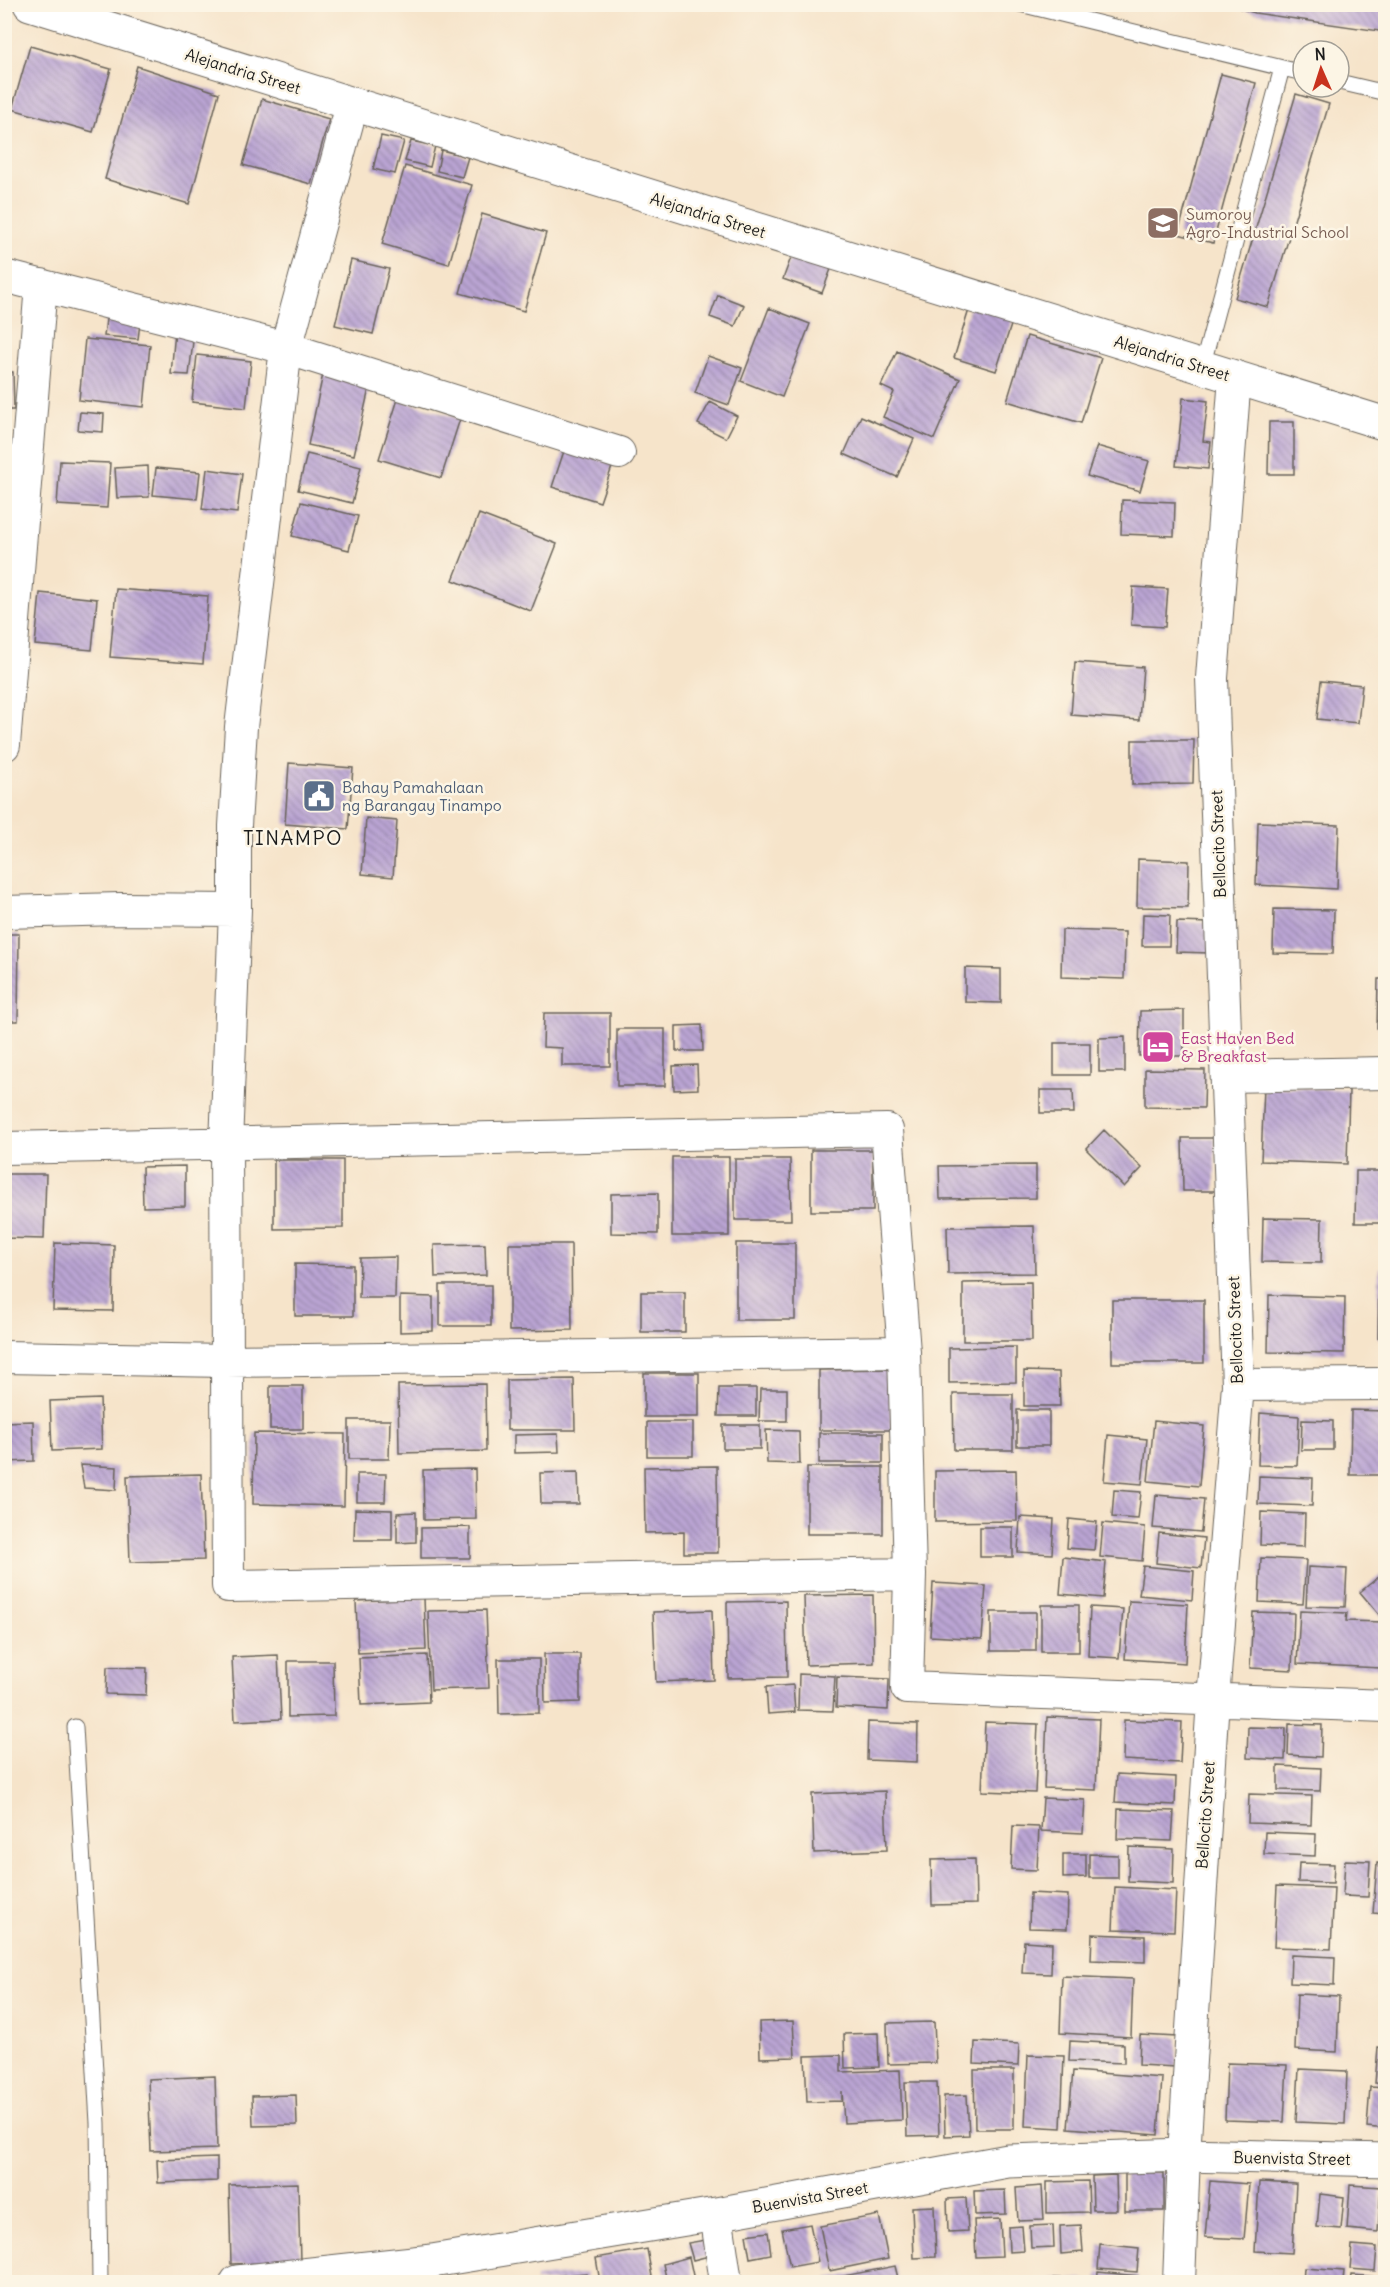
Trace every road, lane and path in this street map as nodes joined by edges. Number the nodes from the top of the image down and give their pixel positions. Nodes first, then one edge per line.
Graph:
1 (30, 4) edge
2 (1020, 4) edge
3 (1282, 68) junction
4 (1291, 70) edge
5 (1351, 85) edge
6 (1386, 93) edge
7 (352, 105) junction
8 (4, 276) edge
9 (41, 285) junction
10 (286, 348) junction
11 (1202, 367) junction
12 (1235, 377) junction
13 (1386, 424) edge
14 (619, 453) dead end
15 (4, 745) edge
16 (235, 910) junction
17 (4, 912) edge
18 (1386, 1073) edge
19 (1227, 1076) junction
20 (226, 1144) junction
21 (4, 1148) edge
22 (904, 1352) junction
23 (4, 1357) edge
24 (226, 1361) junction
25 (1386, 1384) edge
26 (1238, 1385) junction
27 (910, 1574) junction
28 (1212, 1699) junction
29 (1386, 1706) edge
30 (75, 1727) dead end
31 (1184, 2155) junction
32 (1386, 2160) edge
33 (716, 2214) junction
34 (100, 2283) edge
35 (237, 2283) edge
36 (726, 2283) edge
37 (1179, 2283) edge

1 - 7 main road, Alejandria Street
2 - 3 lane
3 - 4 lane
3 - 11 lane
5 - 6 lane
7 - 10 street
7 - 11 main road, Alejandria Street
8 - 9 street
9 - 10 street
9 - 15 street
10 - 14 street
10 - 16 street
11 - 12 main road, Alejandria Street
12 - 13 main road, Alejandria Street
12 - 19 street, Bellocito Street
16 - 17 street
16 - 20 street
18 - 19 street
19 - 26 street, Bellocito Street
20 - 21 street
20 - 22 street
20 - 24 street
22 - 24 street
22 - 27 street
23 - 24 street
24 - 27 street
25 - 26 street
26 - 28 street, Bellocito Street
27 - 28 street
28 - 29 street
28 - 31 street, Bellocito Street
30 - 34 lane
31 - 32 main road, Buenvista Street
31 - 33 main road, Buenvista Street
31 - 37 street, Bellocito Street
33 - 35 main road, Buenvista Street
33 - 36 street

